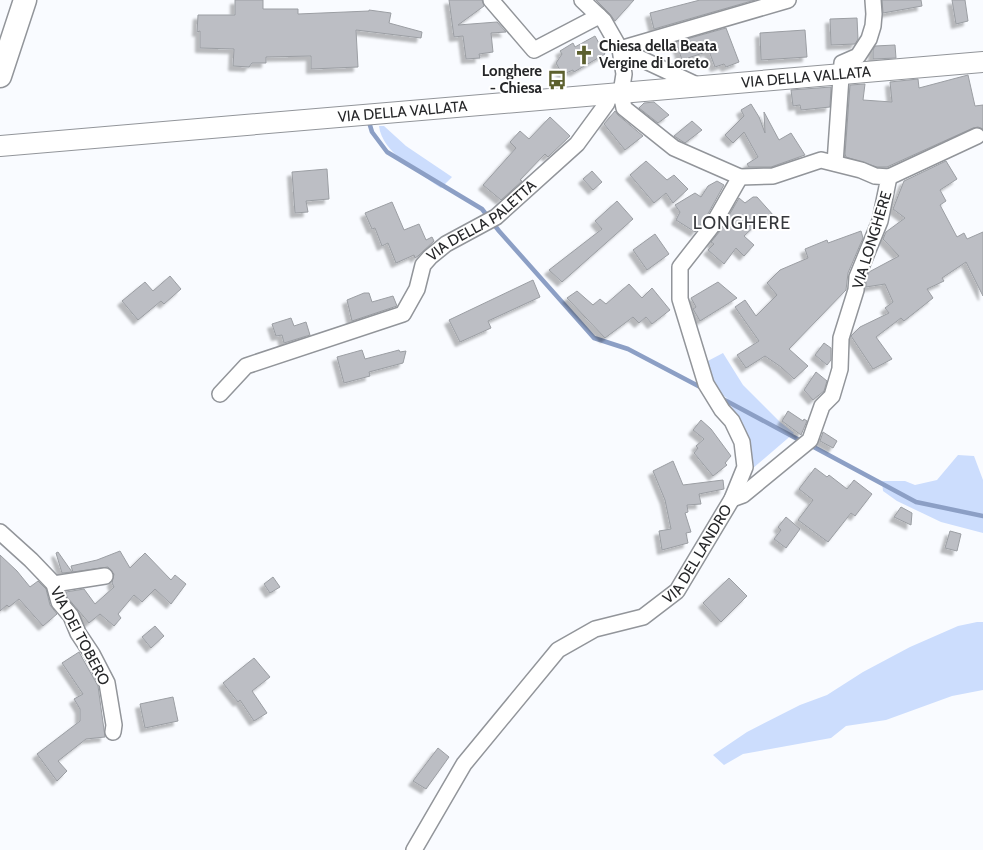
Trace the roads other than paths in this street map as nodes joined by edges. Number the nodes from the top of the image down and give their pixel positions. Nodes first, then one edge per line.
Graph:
1 (25, 0) edge
2 (491, 0) edge
3 (582, 0) edge
4 (788, 0) edge
5 (873, 0) edge
6 (599, 16) junction
7 (620, 49) junction
8 (983, 62) edge
9 (842, 74) junction
10 (0, 76) edge
11 (698, 86) junction
12 (614, 94) junction
13 (977, 136) dead end
14 (0, 146) edge
15 (834, 163) junction
16 (740, 177) junction
17 (889, 177) junction
18 (220, 394) dead end
19 (732, 499) junction
20 (0, 532) edge
21 (105, 576) dead end
22 (54, 584) junction
23 (113, 732) dead end
24 (414, 850) edge

1 - 10 highway
2 - 6 street
3 - 6 street
4 - 7 street
5 - 9 street
6 - 7 street
7 - 11 street
7 - 12 street
8 - 9 main road, VIA DELLA VALLATA
9 - 11 main road, VIA DELLA VALLATA
9 - 15 street
11 - 12 main road, VIA DELLA VALLATA
12 - 14 main road, VIA DELLA VALLATA
12 - 16 street, VIA LONGHERE
12 - 18 street, VIA DELLA PALETTA
13 - 17 street
15 - 16 street, VIA LONGHERE
15 - 17 street, VIA LONGHERE
16 - 19 street, VIA DEL LANDRO
17 - 19 street, VIA LONGHERE
19 - 24 street, VIA DEL LANDRO
20 - 22 street, VIA DEI TOBERO
21 - 22 street
22 - 23 street, VIA DEI TOBERO

